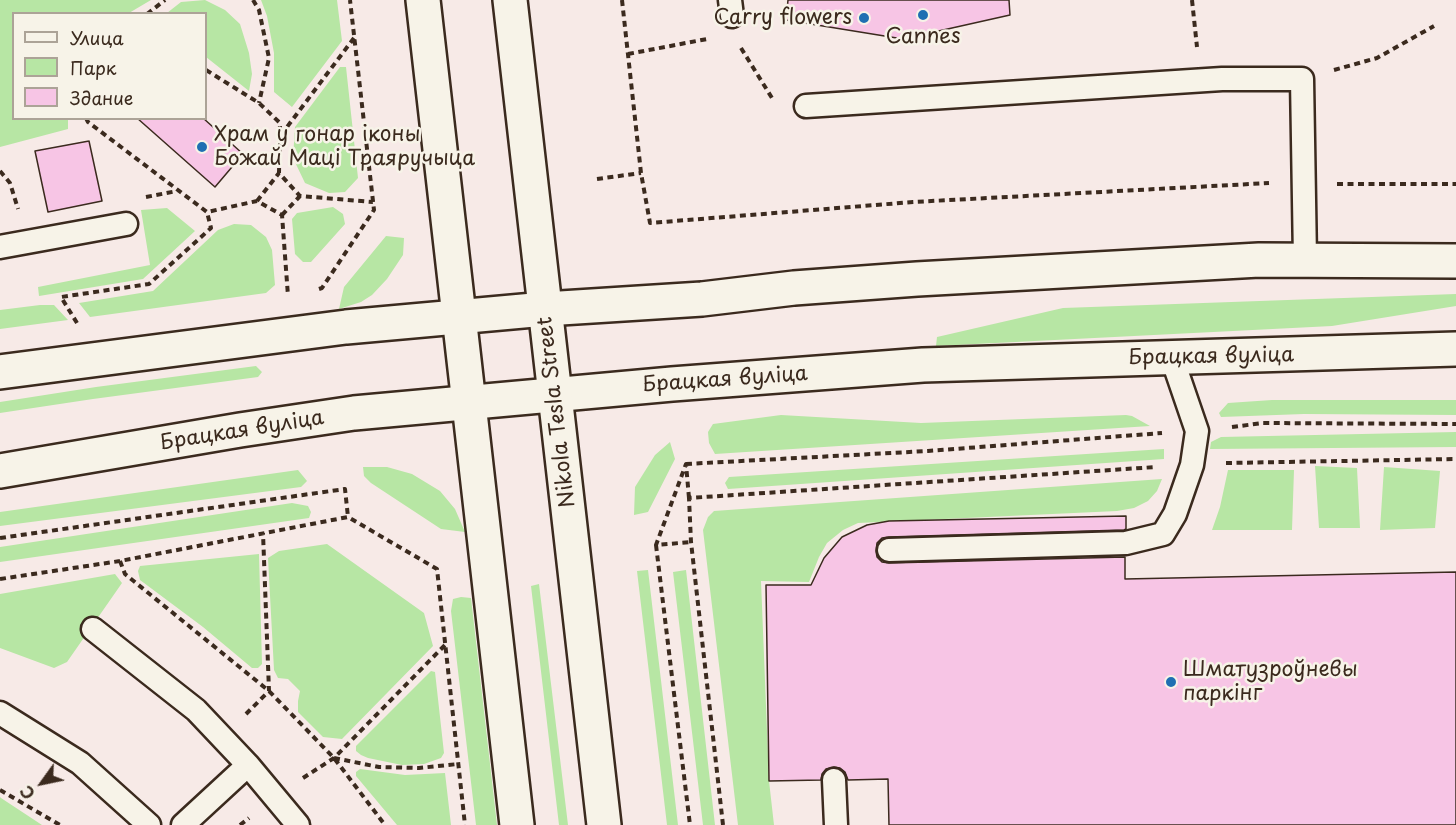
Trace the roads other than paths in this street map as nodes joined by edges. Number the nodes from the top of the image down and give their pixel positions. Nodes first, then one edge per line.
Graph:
1 (423, 0) edge
2 (510, 0) edge
3 (806, 106) road end
4 (126, 224) dead end
5 (0, 247) edge
6 (1305, 260) junction
7 (1456, 261) edge
8 (545, 309) junction
9 (459, 316) junction
10 (1456, 349) edge
11 (1172, 358) junction
12 (0, 372) edge
13 (555, 395) junction
14 (469, 403) junction
15 (0, 471) edge
16 (889, 550) dead end
17 (93, 629) dead end
18 (0, 713) edge
19 (248, 765) junction
20 (834, 780) dead end
21 (149, 825) edge
22 (183, 825) edge
23 (298, 825) edge
24 (516, 825) edge
25 (604, 825) edge
26 (836, 825) edge

1 - 9 street
2 - 8 street, Nikola Tesla Street
3 - 6 lane
4 - 5 lane
6 - 7 street
6 - 8 street
8 - 9 street
8 - 13 street, Nikola Tesla Street
9 - 12 street
9 - 14 street
10 - 11 street, Брацкая вуліца
11 - 13 street, Брацкая вуліца
11 - 16 lane
13 - 14 street, Брацкая вуліца
13 - 25 street, Nikola Tesla Street
14 - 15 street, Брацкая вуліца
14 - 24 street
17 - 19 lane
18 - 21 lane
19 - 22 lane
19 - 23 lane
20 - 26 lane

